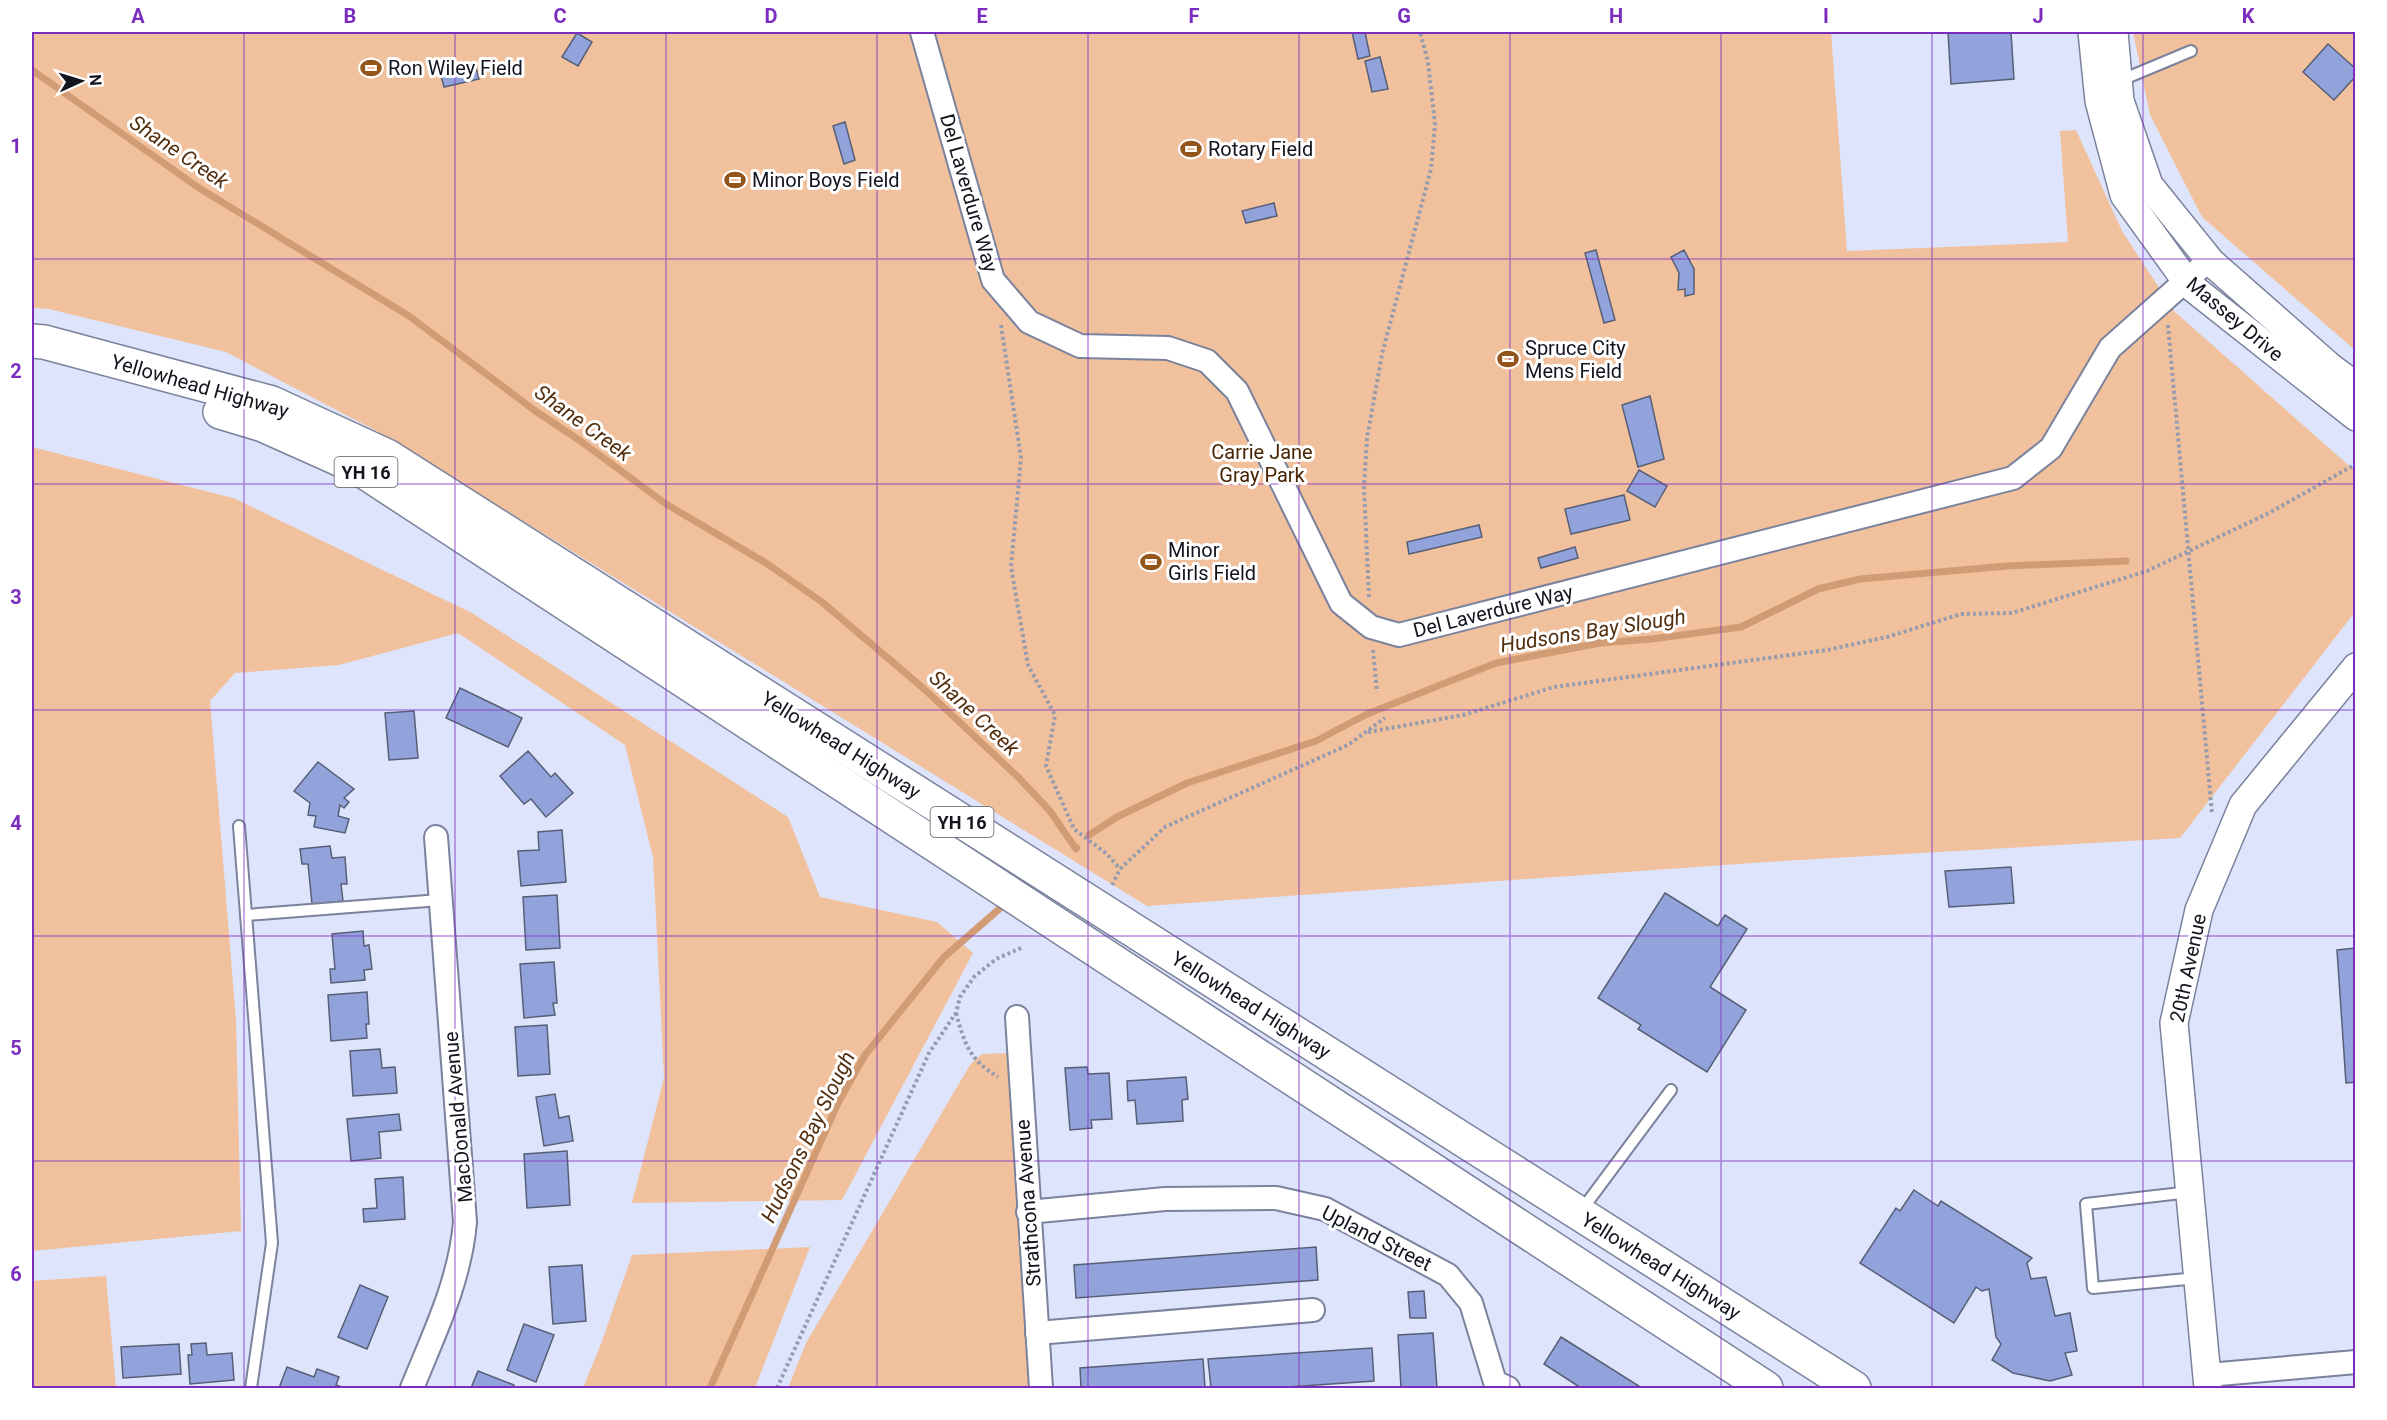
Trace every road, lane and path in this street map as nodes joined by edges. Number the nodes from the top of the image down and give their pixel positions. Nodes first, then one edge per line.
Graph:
1 (922, 32) edge
2 (1420, 32) edge
3 (2092, 32) edge
4 (2114, 32) edge
5 (2191, 51) dead end
6 (2108, 85) junction
7 (2209, 260) junction
8 (2187, 282) junction
9 (2166, 300) junction
10 (1001, 322) dead end
11 (32, 340) edge
12 (32, 360) edge
13 (2355, 386) edge
14 (2355, 417) edge
15 (2355, 464) edge
16 (2188, 551) junction
17 (1371, 627) junction
18 (2355, 667) edge
19 (1377, 692) dead end
20 (1385, 718) dead end
21 (1368, 732) junction
22 (2212, 818) dead end
23 (238, 826) dead end
24 (436, 837) dead end
25 (1120, 869) junction
26 (1108, 892) dead end
27 (440, 900) junction
28 (246, 915) junction
29 (1021, 948) dead end
30 (956, 1013) junction
31 (1017, 1017) dead end
32 (1021, 1086) junction
33 (1671, 1090) dead end
34 (2190, 1192) junction
35 (1028, 1212) junction
36 (1579, 1214) junction
37 (2198, 1278) junction
38 (1313, 1310) dead end
39 (1036, 1333) junction
40 (2355, 1362) edge
41 (2208, 1382) edge
42 (250, 1389) edge
43 (412, 1389) edge
44 (777, 1389) edge
45 (1041, 1389) edge
46 (1508, 1389) edge
47 (1766, 1389) edge
48 (1854, 1389) edge

1 - 17 street, Del Laverdure Way
2 - 17 path
3 - 6 street, Massey Drive
4 - 6 street, Massey Drive
5 - 6 lane
6 - 7 street, Massey Drive
6 - 8 street, Massey Drive
7 - 8 street, Del Laverdure Way
7 - 13 street, Massey Drive
8 - 9 street, Del Laverdure Way
8 - 14 street, Massey Drive
9 - 16 path
9 - 17 street, Del Laverdure Way
10 - 25 path
11 - 36 highway, Yellowhead Highway / YH 16
12 - 47 highway, Yellowhead Highway / YH 16
15 - 16 path
16 - 21 path
16 - 22 path
17 - 19 path
18 - 34 street, 20th Avenue
20 - 21 path
21 - 25 path
23 - 28 lane
24 - 27 street, MacDonald Avenue
25 - 26 path
27 - 28 lane
27 - 43 street, MacDonald Avenue
28 - 42 lane
29 - 30 path
30 - 32 path
30 - 44 path
31 - 32 street, Strathcona Avenue
32 - 35 street, Strathcona Avenue
33 - 36 lane
34 - 37 street, 20th Avenue
34 - 37 lane
35 - 39 street, Strathcona Avenue
35 - 46 street, Upland Street
36 - 48 highway, Yellowhead Highway / YH 16
37 - 41 street, 20th Avenue
38 - 39 street
39 - 45 street, Strathcona Avenue
40 - 41 street

